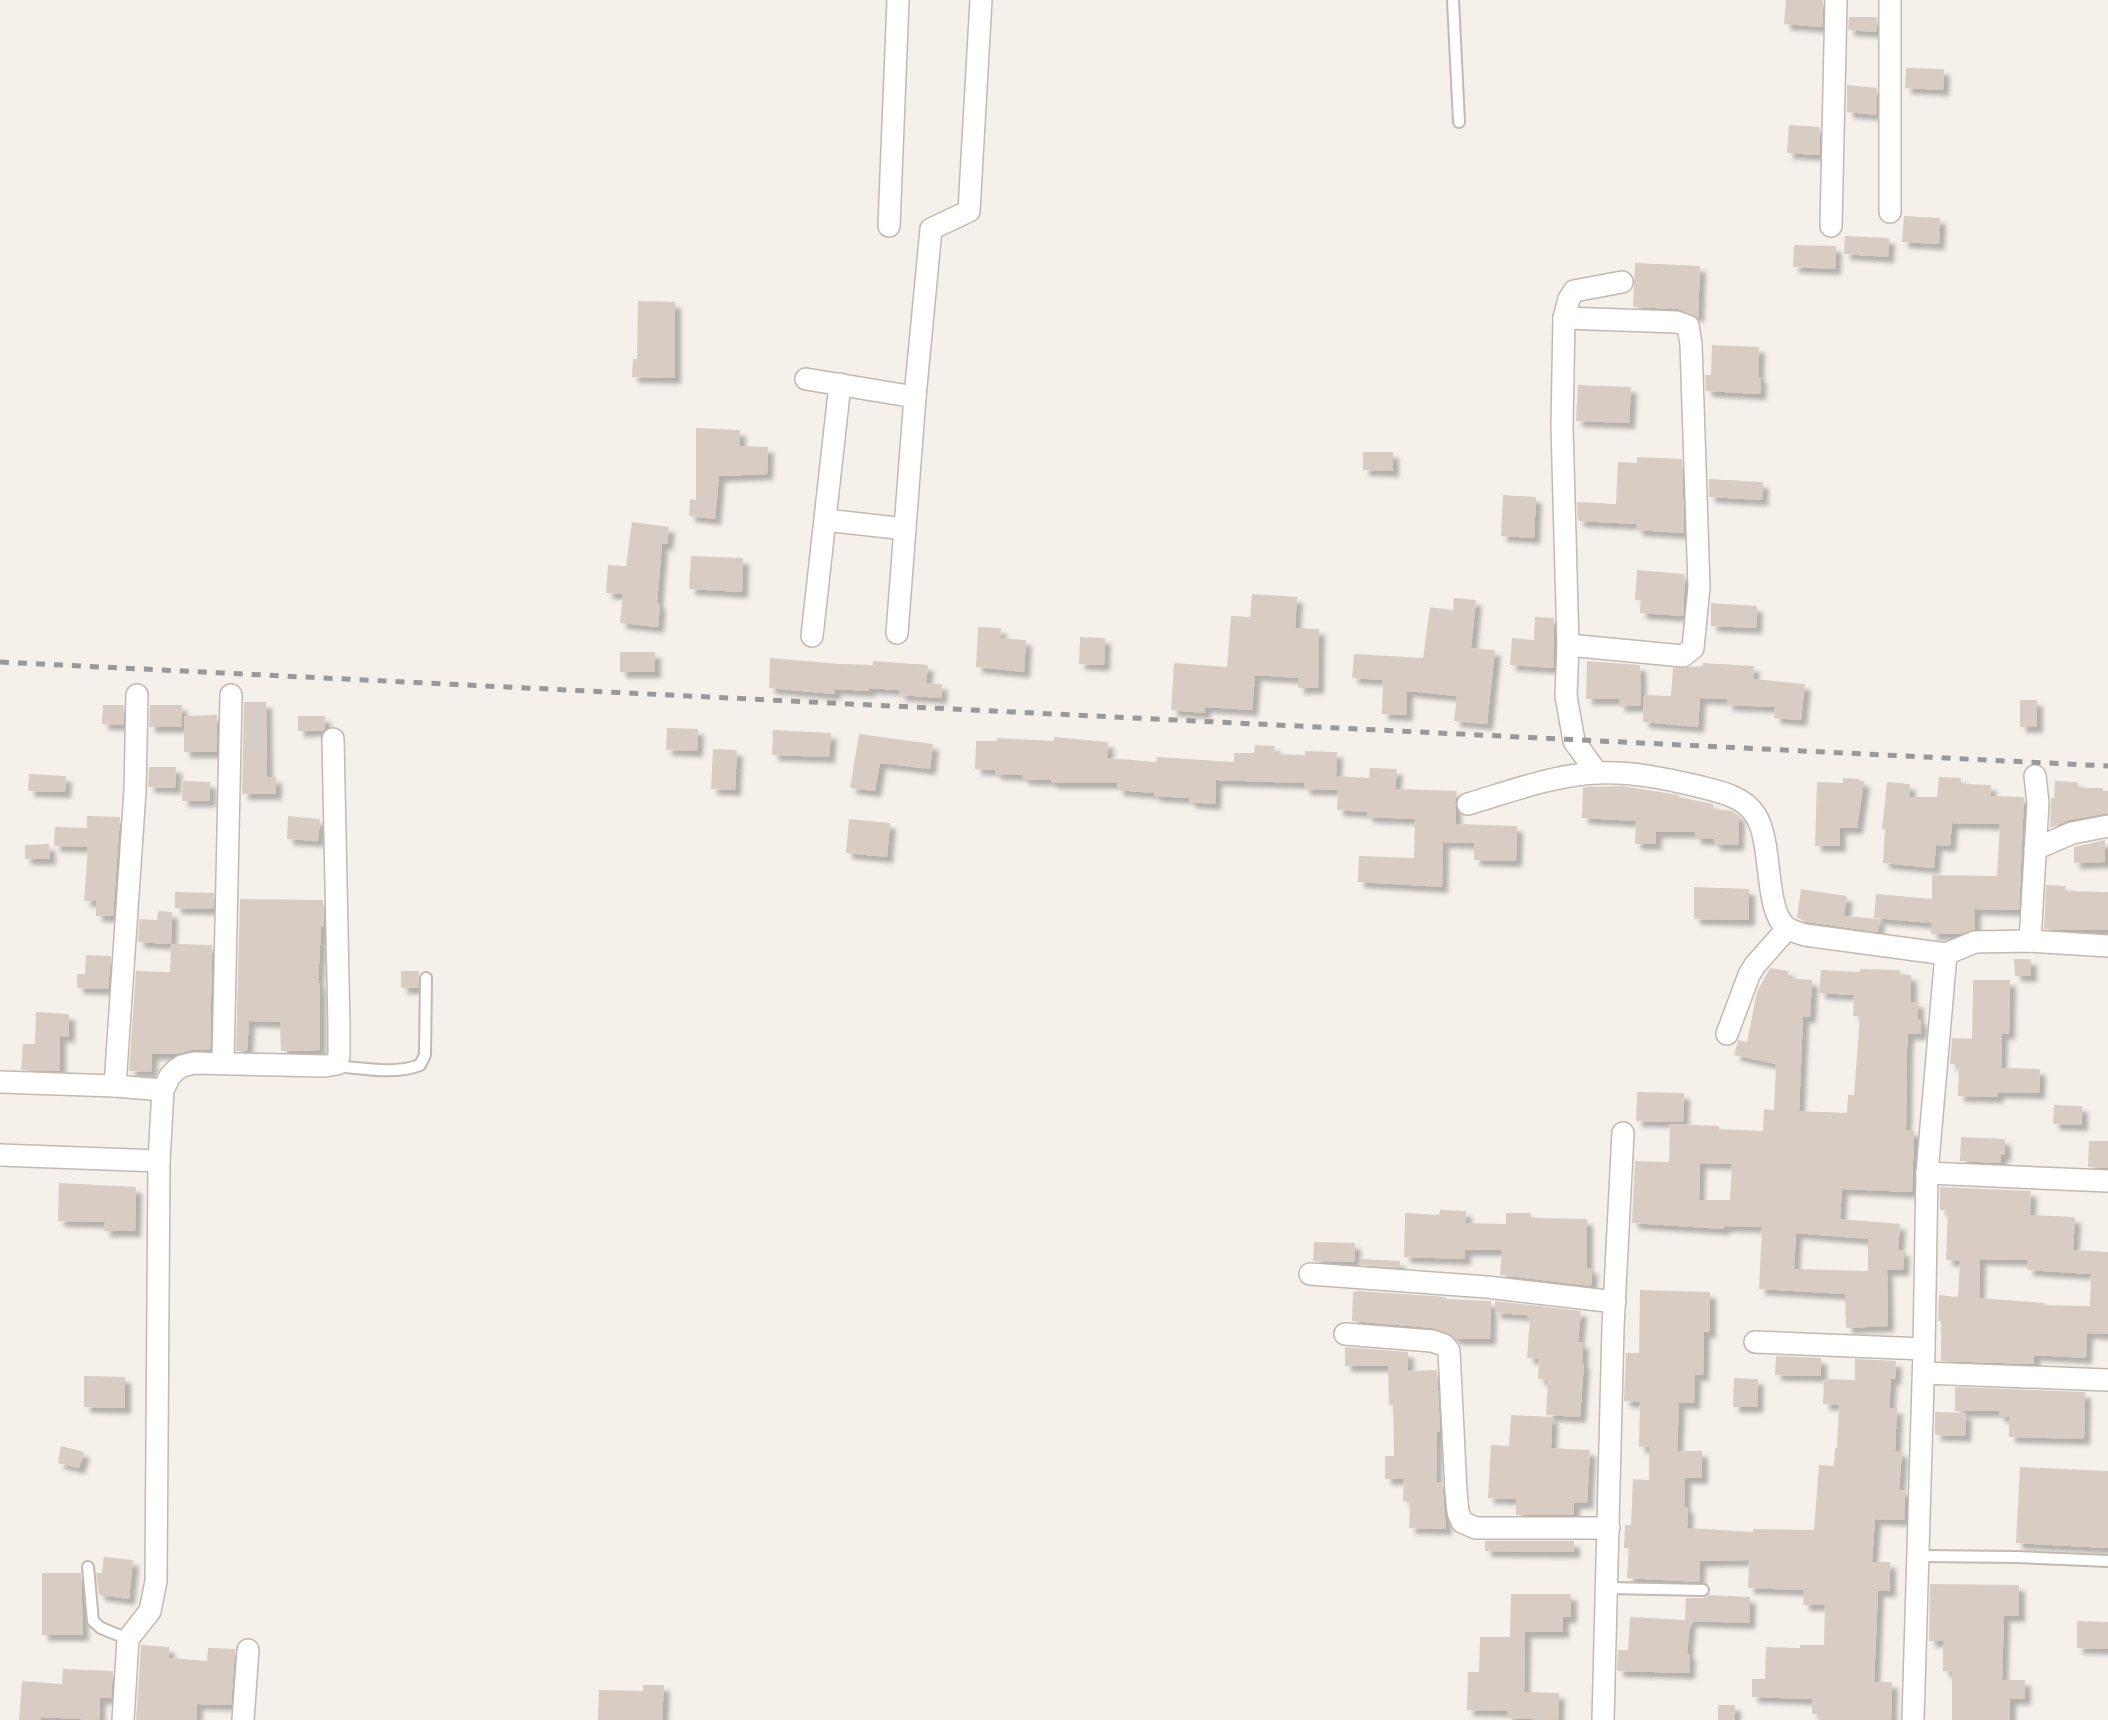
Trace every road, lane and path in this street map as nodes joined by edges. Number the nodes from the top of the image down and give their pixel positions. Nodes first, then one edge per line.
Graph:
1 (898, 0) edge
2 (981, 0) edge
3 (1453, 0) edge
4 (1836, 0) edge
5 (1890, 0) edge
6 (1459, 122) dead end
7 (1891, 212) dead end
8 (889, 226) dead end
9 (1831, 226) dead end
10 (1622, 282) dead end
11 (1564, 318) junction
12 (806, 379) dead end
13 (840, 384) junction
14 (915, 397) junction
15 (825, 520) junction
16 (905, 529) junction
17 (897, 633) dead end
18 (813, 635) dead end
19 (1568, 645) junction
20 (137, 695) dead end
21 (231, 695) dead end
22 (333, 739) dead end
23 (1597, 772) junction
24 (2035, 776) dead end
25 (1468, 804) dead end
26 (2108, 826) edge
27 (2035, 849) junction
28 (1787, 929) junction
29 (2030, 941) junction
30 (2108, 946) edge
31 (1946, 954) junction
32 (426, 978) dead end
33 (1727, 1034) dead end
34 (223, 1062) junction
35 (332, 1066) junction
36 (0, 1082) edge
37 (115, 1086) junction
38 (163, 1090) junction
39 (1623, 1133) dead end
40 (0, 1155) edge
41 (159, 1161) junction
42 (1927, 1173) junction
43 (2108, 1181) edge
44 (1310, 1274) dead end
45 (1615, 1302) junction
46 (1345, 1334) dead end
47 (1755, 1342) dead end
48 (1924, 1349) junction
49 (1924, 1373) junction
50 (2108, 1380) edge
51 (1609, 1528) junction
52 (1919, 1556) junction
53 (2108, 1561) edge
54 (88, 1567) dead end
55 (1608, 1588) junction
56 (1703, 1590) dead end
57 (128, 1639) junction
58 (248, 1650) dead end
59 (123, 1720) edge
60 (243, 1720) edge
61 (1603, 1720) edge
62 (1913, 1720) edge

1 - 8 street
2 - 14 street
3 - 6 lane
4 - 9 street
5 - 7 street
10 - 11 street
11 - 19 street
11 - 19 street
12 - 13 street
13 - 14 street
13 - 15 street
14 - 16 street
15 - 16 street
15 - 18 street
16 - 17 street
19 - 23 street
20 - 37 street
21 - 34 street
22 - 35 street
23 - 25 street
23 - 28 street
24 - 27 street
26 - 27 street
27 - 29 street
28 - 31 street
28 - 33 street
29 - 30 street
29 - 31 street
31 - 42 street
32 - 35 lane
34 - 35 street
34 - 38 street
36 - 37 street
37 - 38 street
38 - 41 street
39 - 45 street
40 - 41 street
41 - 57 street
42 - 43 street
42 - 48 street
44 - 45 street
45 - 51 street
46 - 51 street
47 - 48 street
48 - 49 street
49 - 50 street
49 - 52 street
51 - 55 street
52 - 53 lane
52 - 62 street
54 - 57 lane
55 - 56 lane
55 - 61 street
57 - 59 street
58 - 60 street

